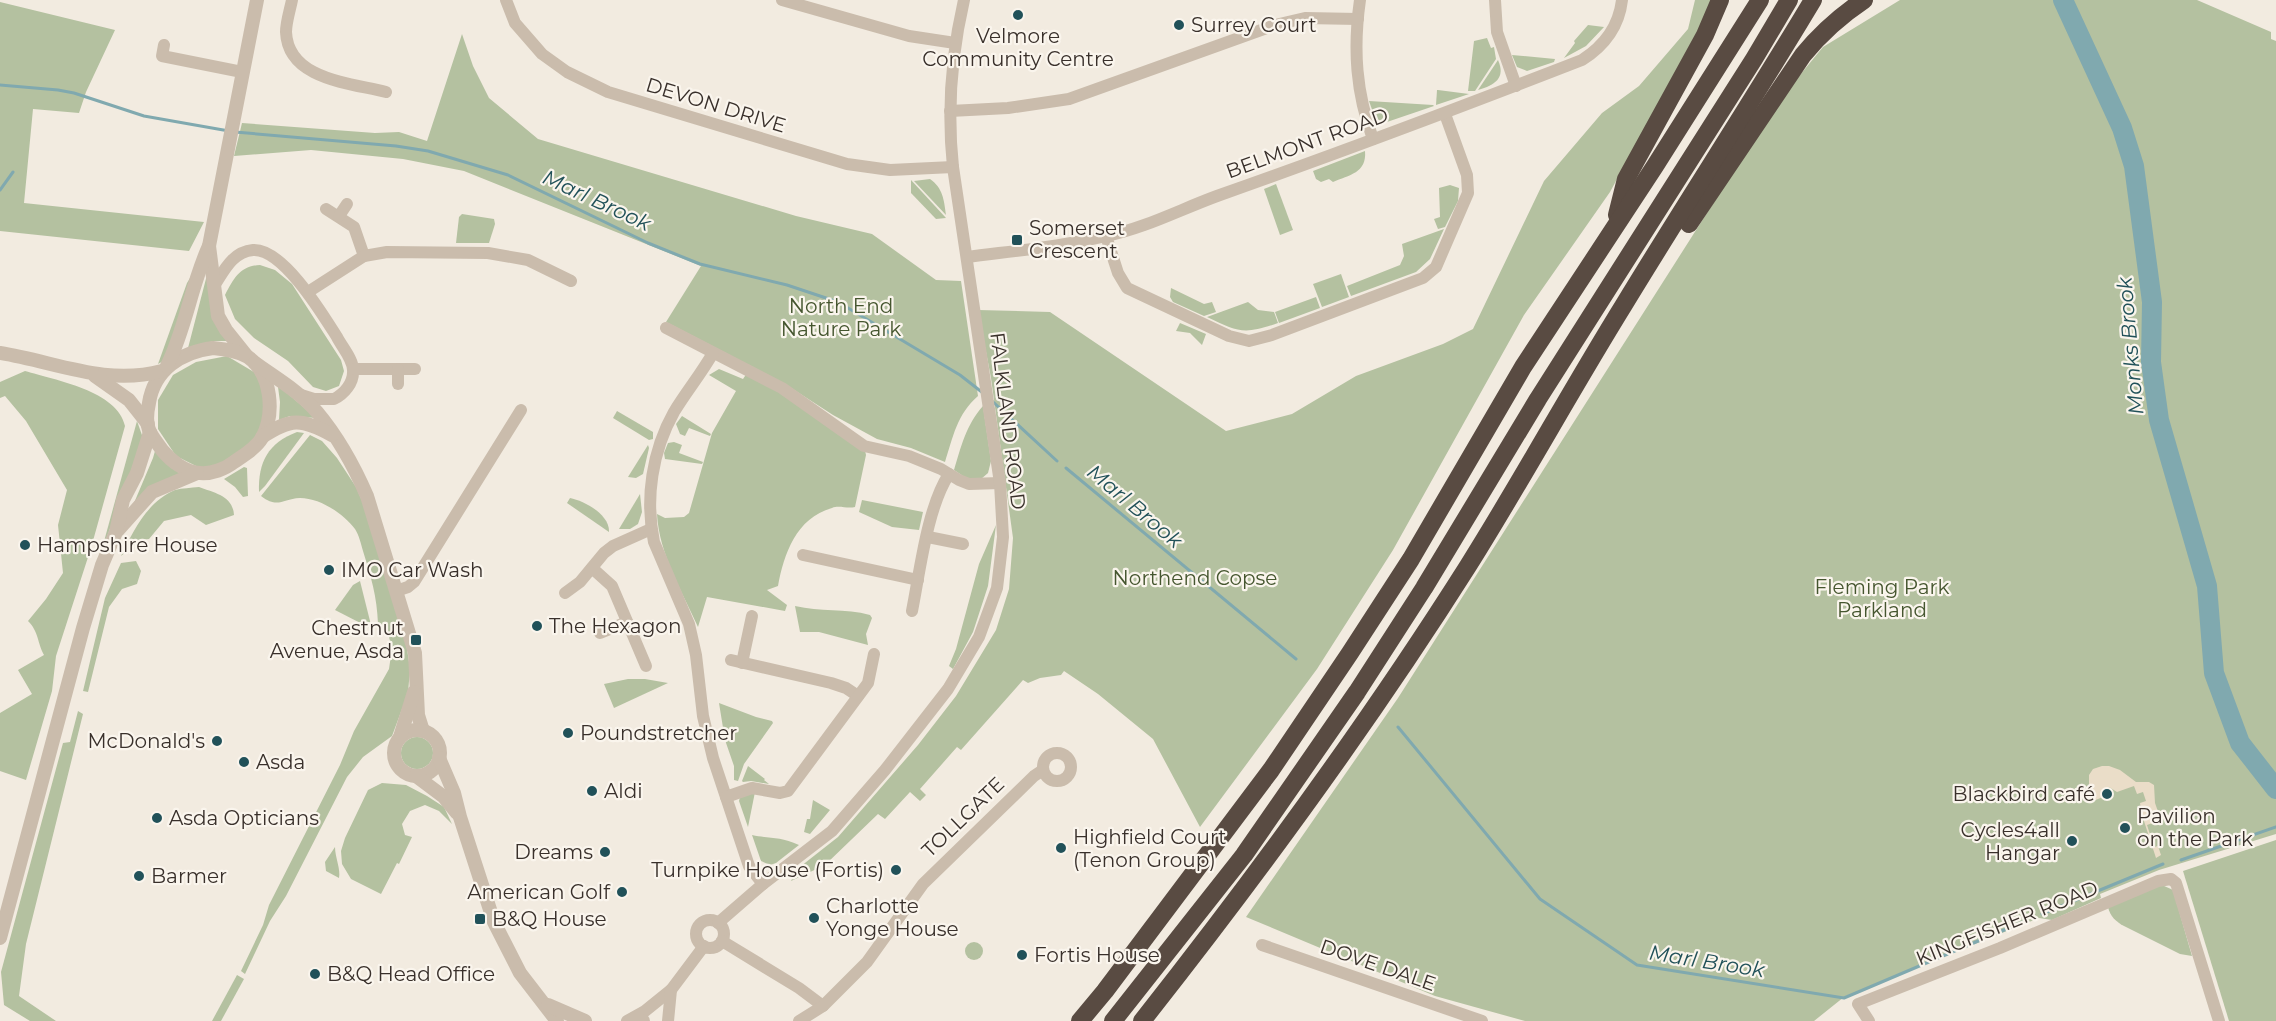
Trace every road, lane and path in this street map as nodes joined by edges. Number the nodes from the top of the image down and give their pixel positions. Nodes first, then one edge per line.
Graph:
1 (257, 0) edge
2 (292, 0) edge
3 (506, 0) edge
4 (782, 0) edge
5 (964, 0) edge
6 (1360, 0) edge
7 (1495, 0) edge
8 (1622, 0) edge
9 (1720, 0) edge
10 (1760, 0) edge
11 (1789, 0) edge
12 (1813, 0) edge
13 (1864, 0) edge
14 (1358, 19) junction
15 (955, 43) junction
16 (164, 45) dead end
17 (242, 72) junction
18 (1515, 86) junction
19 (386, 92) dead end
20 (950, 111) junction
21 (1445, 114) junction
22 (1374, 139) junction
23 (953, 167) junction
24 (347, 204) dead end
25 (326, 209) dead end
26 (339, 216) junction
27 (1613, 229) junction
28 (1106, 237) junction
29 (209, 246) junction
30 (364, 256) junction
31 (967, 257) junction
32 (538, 266) junction
33 (1645, 269) junction
34 (533, 279) dead end
35 (571, 282) dead end
36 (214, 286) junction
37 (308, 292) junction
38 (666, 328) dead end
39 (0, 353) edge
40 (712, 353) junction
41 (251, 360) junction
42 (164, 369) junction
43 (354, 369) junction
44 (398, 369) junction
45 (415, 369) dead end
46 (94, 375) junction
47 (398, 384) dead end
48 (297, 394) junction
49 (520, 419) dead end
50 (149, 428) junction
51 (333, 436) junction
52 (262, 438) junction
53 (197, 472) junction
54 (949, 474) junction
55 (1000, 483) junction
56 (651, 529) junction
57 (116, 532) junction
58 (928, 537) junction
59 (963, 543) dead end
60 (803, 555) dead end
61 (592, 568) junction
62 (918, 580) junction
63 (396, 591) junction
64 (565, 593) dead end
65 (912, 611) dead end
66 (752, 616) dead end
67 (627, 622) junction
68 (600, 633) dead end
69 (874, 654) dead end
70 (646, 666) dead end
71 (417, 681) junction
72 (858, 696) junction
73 (423, 731) junction
74 (400, 738) junction
75 (439, 758) junction
76 (1043, 771) dead end
77 (416, 776) junction
78 (726, 797) junction
79 (460, 817) junction
80 (763, 884) junction
81 (718, 923) junction
82 (0, 938) edge
83 (722, 940) junction
84 (1262, 945) dead end
85 (704, 946) junction
86 (671, 990) junction
87 (543, 1003) junction
88 (823, 1006) junction
89 (557, 1021) edge
90 (585, 1021) edge
91 (629, 1021) edge
92 (643, 1021) edge
93 (668, 1021) edge
94 (799, 1021) edge
95 (1080, 1021) edge
96 (1113, 1021) edge
97 (1142, 1021) edge
98 (1482, 1021) edge
99 (1869, 1021) edge
100 (2219, 1021) edge

1 - 17 street
2 - 19 street
3 - 23 street, DEVON DRIVE
4 - 15 street
5 - 15 street, FALKLAND ROAD
6 - 14 street
7 - 18 street
8 - 18 street, BELMONT ROAD
9 - 27 highway
10 - 27 highway
11 - 96 highway
12 - 33 highway
13 - 33 highway
14 - 20 street
14 - 22 street
15 - 20 street, FALKLAND ROAD
16 - 17 street
17 - 29 street
18 - 21 street, BELMONT ROAD
20 - 23 street, FALKLAND ROAD
21 - 22 street, BELMONT ROAD
21 - 28 street
22 - 28 street, BELMONT ROAD
23 - 31 street, FALKLAND ROAD
24 - 26 street
25 - 26 street
26 - 30 street
27 - 95 highway
28 - 31 street, BELMONT ROAD
29 - 36 street
29 - 42 street
30 - 32 street
30 - 37 street
31 - 55 street, FALKLAND ROAD
32 - 34 street
32 - 35 street
33 - 97 highway
36 - 37 street
36 - 41 street
37 - 43 street
38 - 40 street
39 - 46 street
40 - 54 street
40 - 56 street
41 - 42 street
41 - 48 street
41 - 52 street
42 - 46 street
42 - 50 street
43 - 44 street
43 - 48 street
44 - 45 street
44 - 47 street
46 - 50 street
48 - 51 street
49 - 63 street
50 - 53 street
50 - 57 street
51 - 52 street
51 - 63 street
52 - 53 street
53 - 57 street
54 - 55 street
54 - 58 street
55 - 80 street, FALKLAND ROAD
56 - 61 street
56 - 78 street
57 - 82 street
58 - 59 street
58 - 62 street
60 - 62 street
61 - 64 street
61 - 67 street
62 - 65 street
63 - 71 street
66 - 72 street
67 - 68 street
67 - 70 street
69 - 72 street
71 - 73 street
71 - 74 street
72 - 78 street
73 - 74 street
73 - 75 street
74 - 77 street
75 - 77 street
75 - 79 street
76 - 88 street, TOLLGATE
77 - 79 street
78 - 80 street
79 - 87 street
80 - 81 street, FALKLAND ROAD
81 - 83 street
81 - 85 street
83 - 85 street
83 - 88 street
84 - 98 street, DOVE DALE
85 - 86 street
86 - 91 street
86 - 93 street
87 - 89 street
87 - 90 street
88 - 94 street, TOLLGATE
91 - 92 street
99 - 100 street, KINGFISHER ROAD

